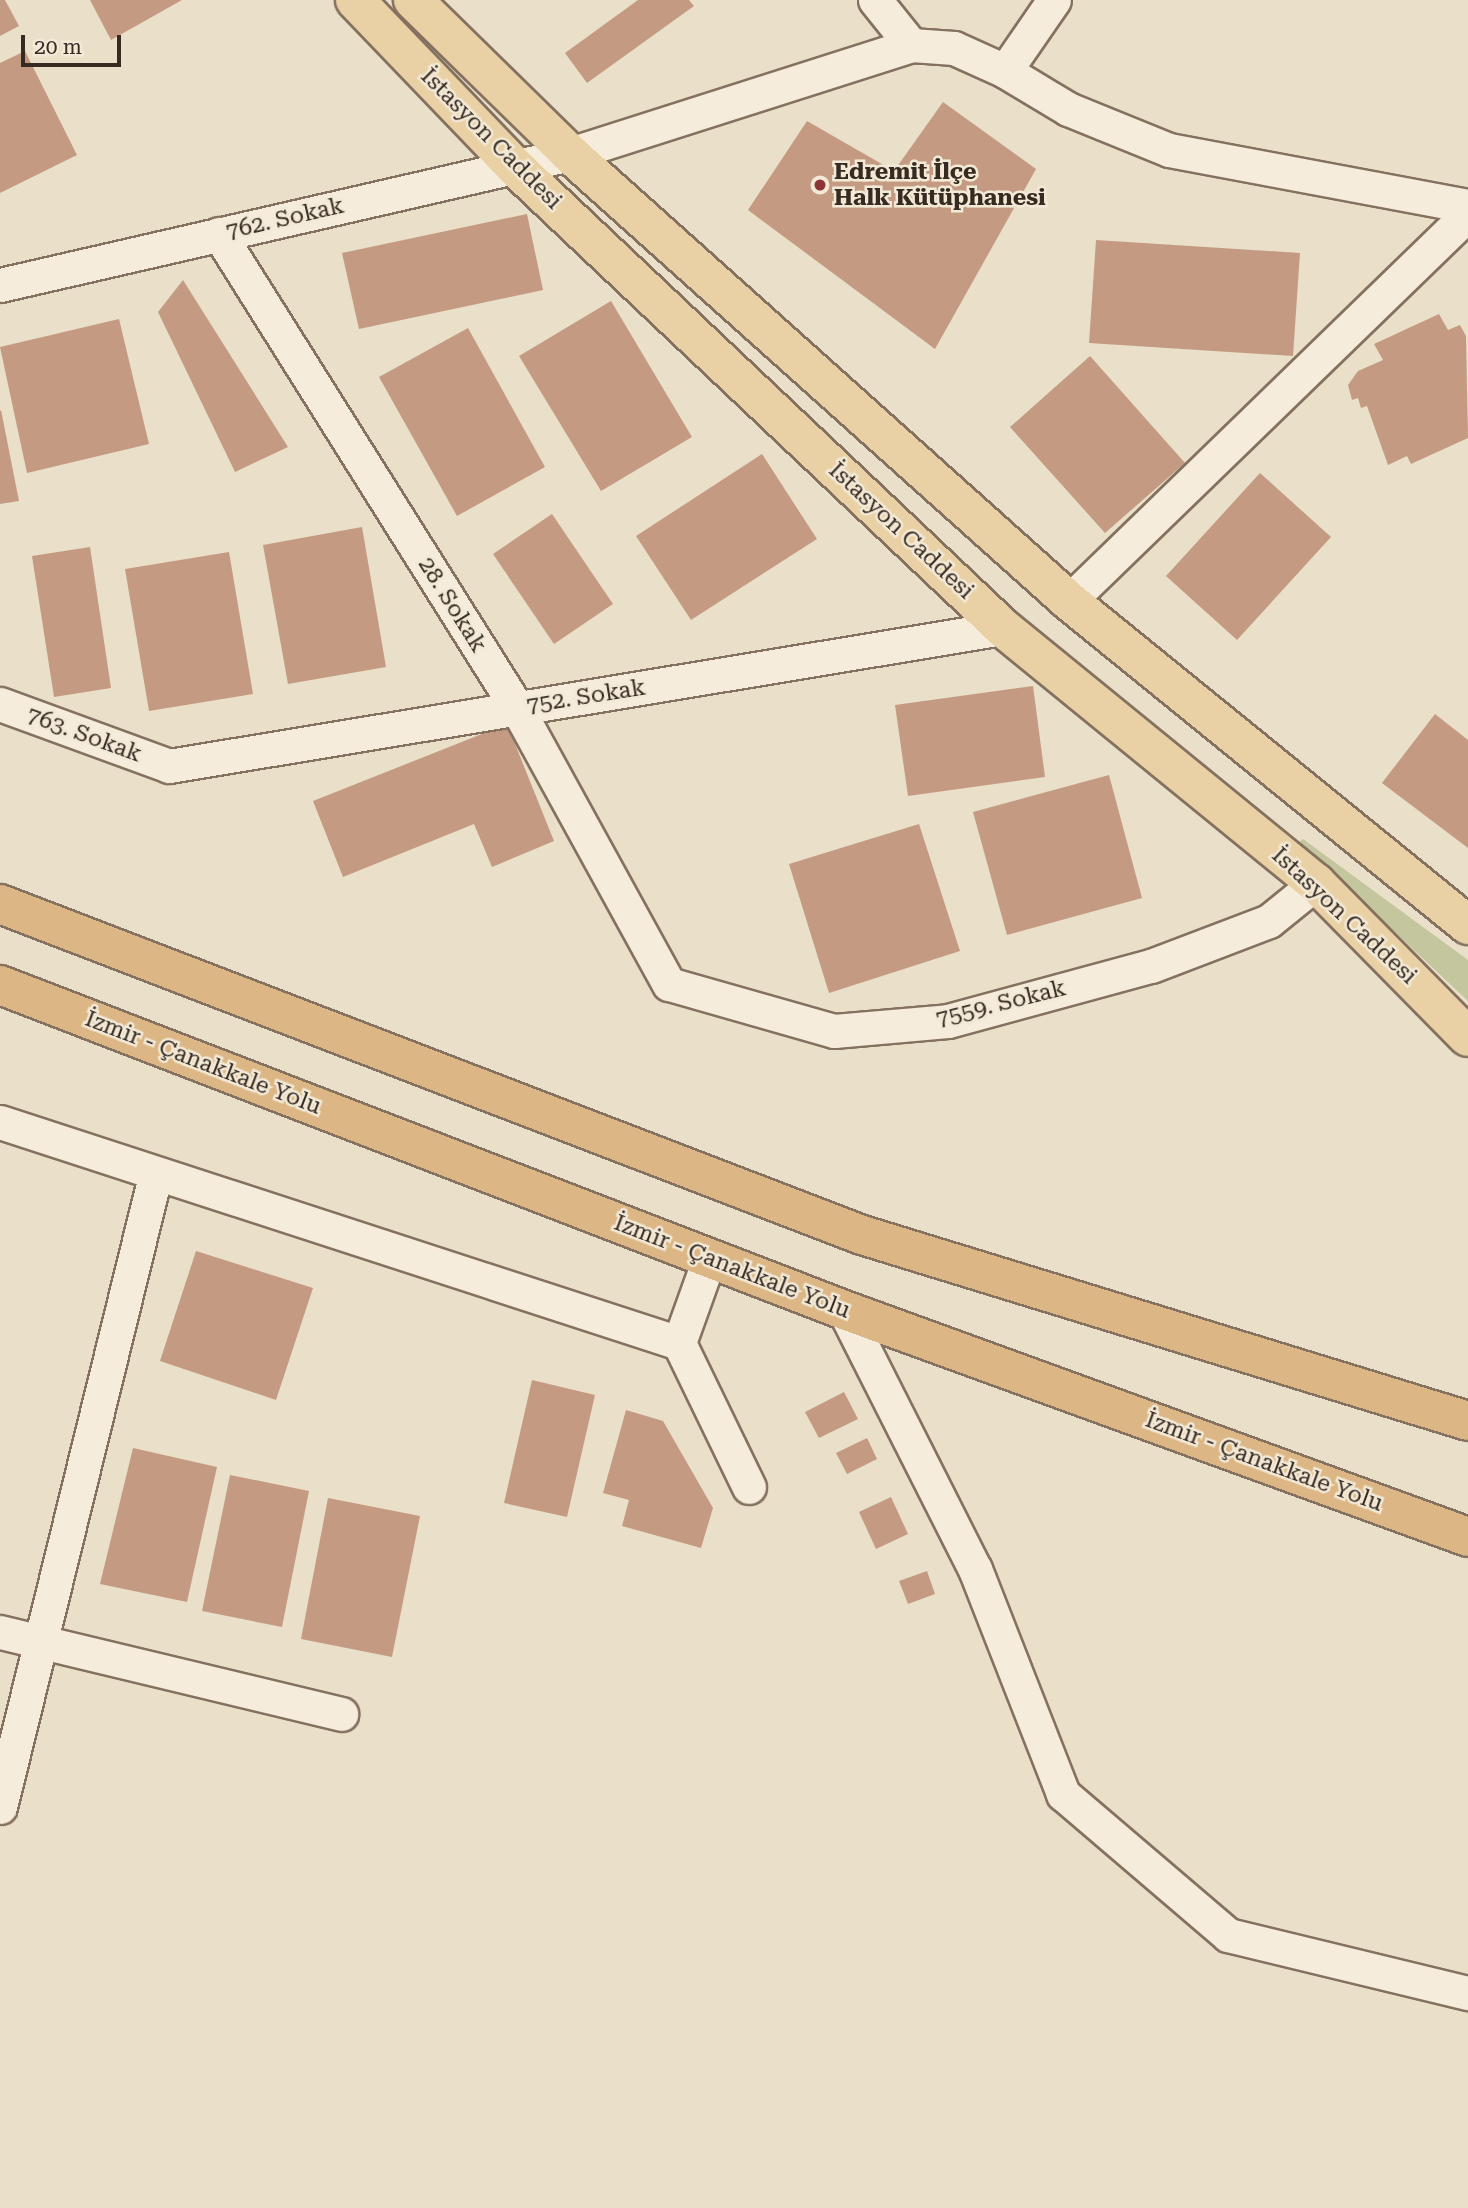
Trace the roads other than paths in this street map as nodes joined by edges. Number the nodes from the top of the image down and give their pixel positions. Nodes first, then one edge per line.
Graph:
1 (355, 0) edge
2 (413, 0) edge
3 (874, 0) edge
4 (1054, 0) edge
5 (911, 45) junction
6 (1005, 71) junction
7 (570, 154) junction
8 (515, 167) junction
9 (1468, 206) edge
10 (1468, 214) edge
11 (219, 234) junction
12 (0, 285) edge
13 (1069, 601) junction
14 (1003, 628) junction
15 (0, 704) edge
16 (517, 708) junction
17 (169, 766) joint
18 (1316, 883) junction
19 (0, 904) edge
20 (1468, 925) edge
21 (669, 984) joint
22 (0, 985) edge
23 (1468, 1037) edge
24 (0, 1122) edge
25 (155, 1176) junction
26 (709, 1259) junction
27 (844, 1310) junction
28 (679, 1343) junction
29 (1468, 1420) edge
30 (749, 1487) dead end
31 (1468, 1537) edge
32 (0, 1632) edge
33 (41, 1642) junction
34 (341, 1714) dead end
35 (0, 1807) edge
36 (1468, 1993) edge

1 - 8 main road, İstasyon Caddesi
2 - 7 main road, İstasyon Caddesi
3 - 5 street
4 - 6 street
5 - 6 street
5 - 7 street, 762. Sokak
6 - 9 street
7 - 8 street, 762. Sokak
7 - 13 main road, İstasyon Caddesi
8 - 11 street, 762. Sokak
8 - 14 main road, İstasyon Caddesi
10 - 13 street
11 - 12 street, 762. Sokak
11 - 16 street, 28. Sokak
13 - 20 main road, İstasyon Caddesi
14 - 16 street, 752. Sokak
14 - 18 main road, İstasyon Caddesi
15 - 17 street, 763. Sokak
16 - 17 street, 752. Sokak
16 - 21 street, 28. Sokak
18 - 21 street, 7559. Sokak
18 - 23 main road, İstasyon Caddesi
19 - 29 highway
22 - 26 highway, İzmir - Çanakkale Yolu
24 - 25 street
25 - 28 street
25 - 33 street
26 - 27 highway, İzmir - Çanakkale Yolu
26 - 28 street
27 - 31 highway, İzmir - Çanakkale Yolu
27 - 36 street
28 - 30 street
32 - 33 street
33 - 34 street
33 - 35 street

